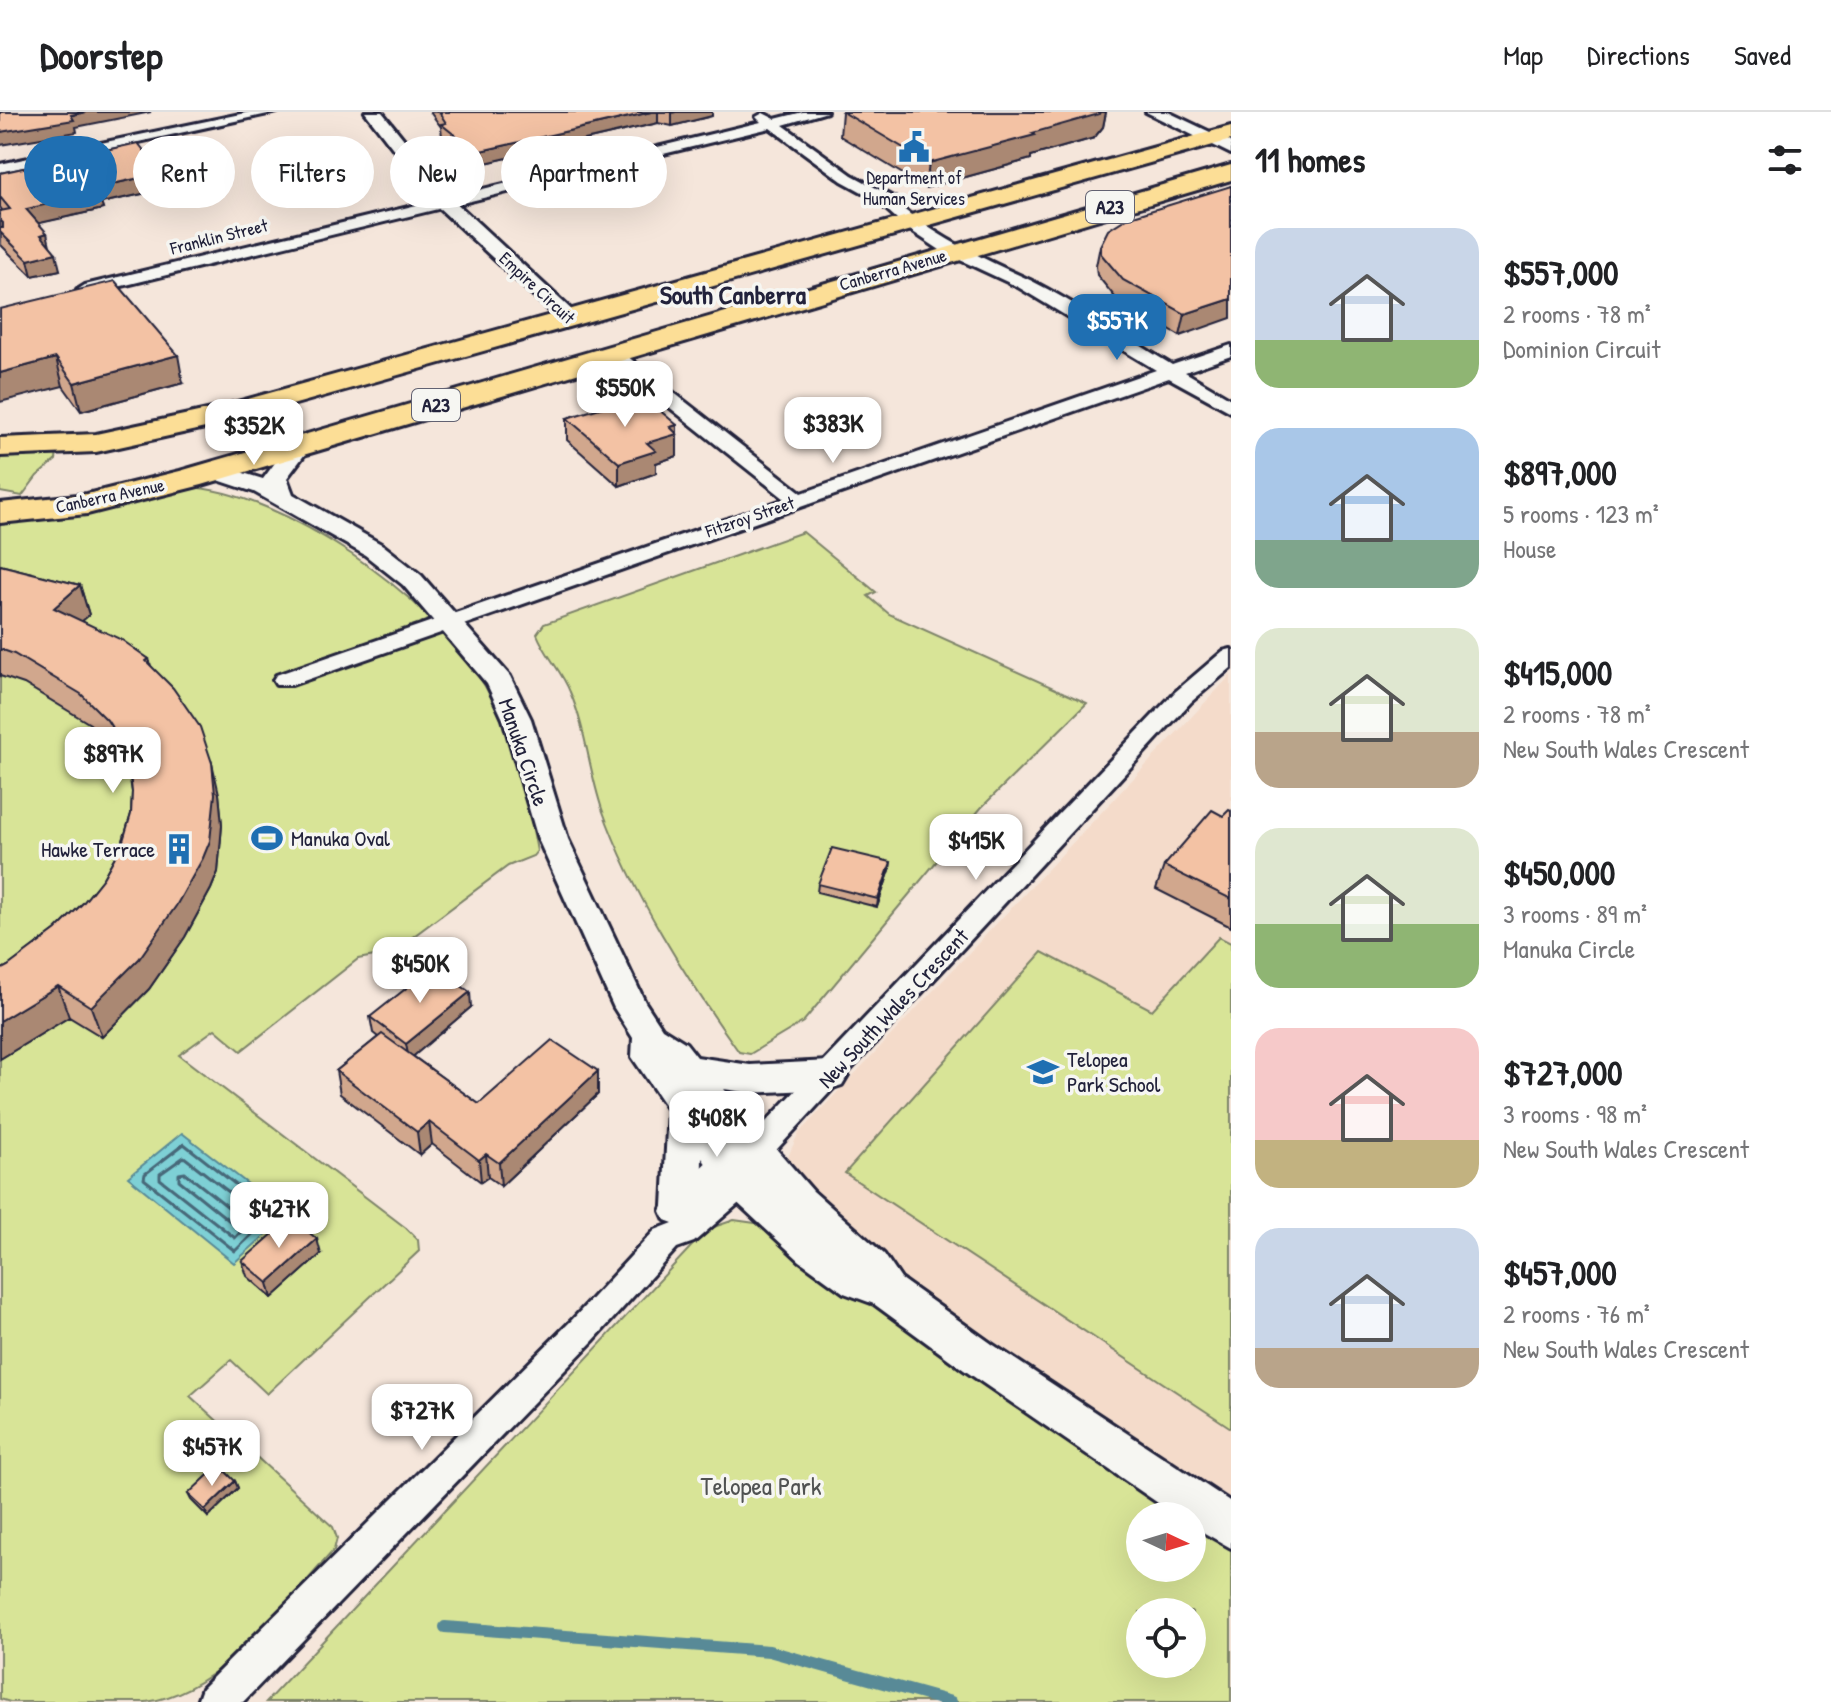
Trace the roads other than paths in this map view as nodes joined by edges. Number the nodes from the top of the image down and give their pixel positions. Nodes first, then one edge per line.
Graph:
1 (270, 112) edge
2 (373, 112) edge
3 (757, 112) edge
4 (820, 112) edge
5 (1154, 112) edge
6 (771, 124) junction
7 (1231, 133) edge
8 (392, 136) edge
9 (1208, 139) junction
10 (1160, 152) junction
11 (1231, 152) edge
12 (0, 168) edge
13 (1231, 172) edge
14 (485, 193) edge
15 (424, 208) edge
16 (450, 208) edge
17 (916, 220) junction
18 (964, 249) junction
19 (62, 296) edge
20 (568, 317) junction
21 (1231, 350) edge
22 (612, 353) junction
23 (1172, 370) junction
24 (1231, 407) edge
25 (135, 437) junction
26 (299, 446) junction
27 (0, 447) edge
28 (202, 474) junction
29 (799, 500) junction
30 (283, 501) junction
31 (0, 513) edge
32 (450, 621) junction
33 (1231, 656) edge
34 (284, 680) dead end
35 (650, 1037) junction
36 (687, 1069) junction
37 (830, 1075) junction
38 (686, 1110) junction
39 (741, 1166) junction
40 (682, 1206) junction
41 (666, 1239) junction
42 (1231, 1527) edge
43 (216, 1702) edge

1 - 12 street
2 - 8 street, Empire Circuit
3 - 6 street
4 - 6 street, Franklin Street
5 - 9 street
6 - 14 street, Franklin Street
6 - 17 street
7 - 9 highway, Canberra Avenue / A23
9 - 10 highway, Canberra Avenue / A23
9 - 11 street
10 - 11 highway
10 - 17 highway, Canberra Avenue / A23
13 - 18 highway, Canberra Avenue / A23
15 - 19 street, Franklin Street
16 - 20 street, Empire Circuit
17 - 18 street
17 - 20 highway, Canberra Avenue / A23
18 - 22 highway, Canberra Avenue / A23
18 - 23 street
20 - 22 highway, Empire Circuit
20 - 25 highway, Canberra Avenue / A23
21 - 23 street, Fitzroy Street
22 - 26 highway, Canberra Avenue / A23
22 - 29 street, Empire Circuit
23 - 24 street
23 - 29 street, Fitzroy Street
25 - 27 highway, Canberra Avenue / A23
25 - 28 highway
26 - 28 highway, Canberra Avenue / A23
26 - 30 street
28 - 30 street, Manuka Circle
28 - 31 highway, Canberra Avenue / A23
29 - 32 street, Fitzroy Street
30 - 32 street, Manuka Circle
32 - 34 street, Fitzroy Street
32 - 35 street, Manuka Circle
33 - 37 street, New South Wales Crescent
35 - 36 street, Manuka Circle
35 - 38 street, Manuka Circle
36 - 37 street
36 - 39 street, Manuka Circle
37 - 39 street, New South Wales Crescent
38 - 39 street, Manuka Circle
38 - 40 street
39 - 40 street, New South Wales Crescent
39 - 41 street, New South Wales Crescent
39 - 42 street
40 - 41 street, New South Wales Crescent
41 - 43 street, New South Wales Crescent

